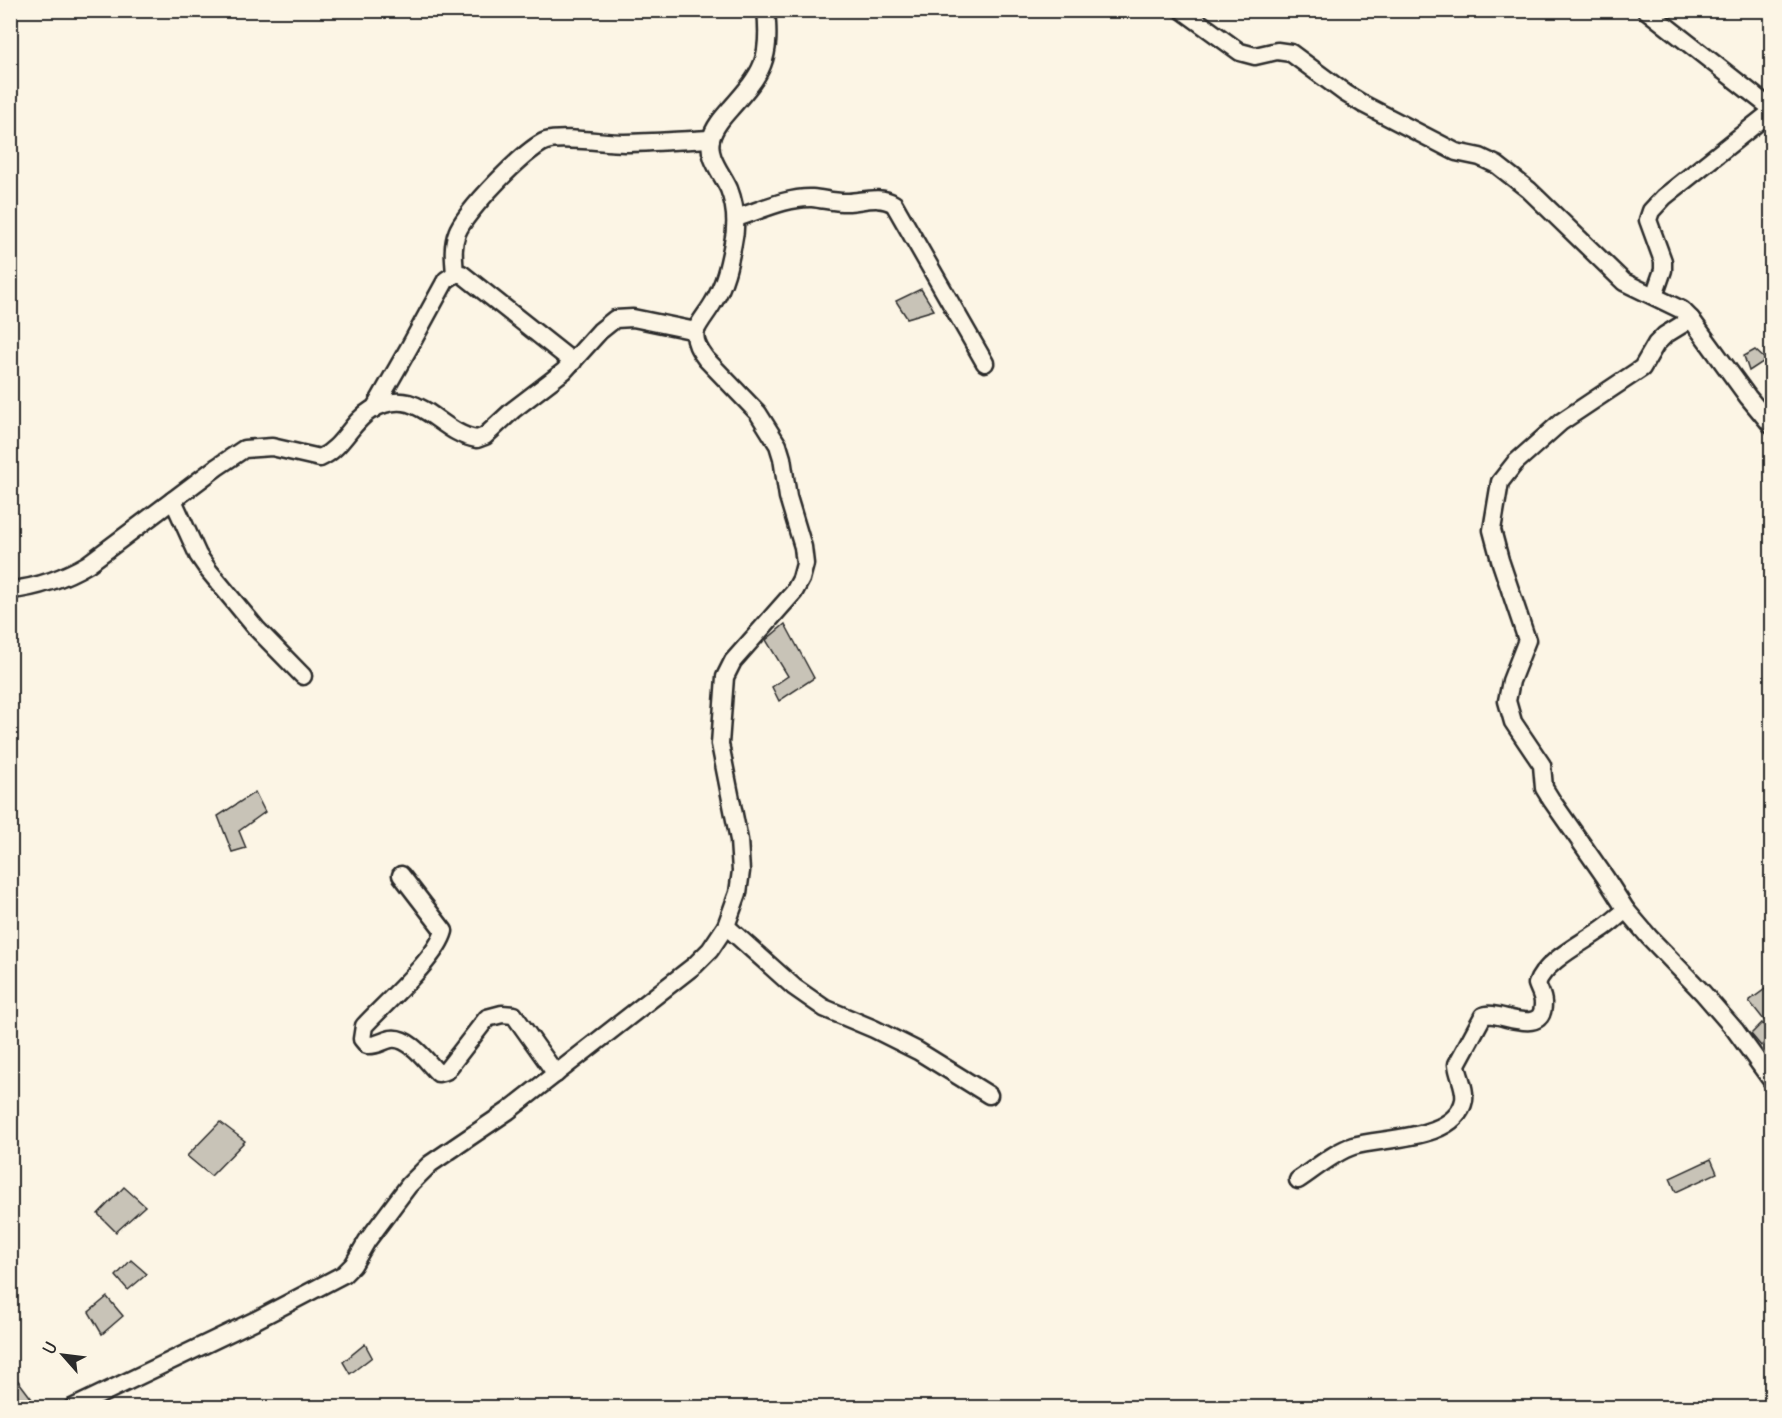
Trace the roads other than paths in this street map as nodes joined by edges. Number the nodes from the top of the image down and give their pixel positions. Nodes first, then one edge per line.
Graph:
1 (766, 10) edge
2 (1182, 10) edge
3 (1646, 10) edge
4 (1772, 110) edge
5 (711, 139) junction
6 (736, 219) junction
7 (455, 274) junction
8 (1654, 296) junction
9 (1691, 318) junction
10 (696, 331) junction
11 (573, 362) junction
12 (985, 363) dead end
13 (374, 409) junction
14 (1772, 426) edge
15 (173, 500) junction
16 (10, 590) edge
17 (303, 676) dead end
18 (401, 875) dead end
19 (1626, 910) junction
20 (726, 926) junction
21 (556, 1074) junction
22 (1772, 1081) edge
23 (989, 1095) dead end
24 (1298, 1180) dead end
25 (72, 1407) edge

1 - 5 street
2 - 8 street
3 - 4 street
4 - 8 street
5 - 6 street
5 - 7 street
6 - 10 street
6 - 12 street
7 - 11 street
7 - 13 street
8 - 9 street
9 - 14 street
9 - 19 street
10 - 11 street
10 - 20 street
11 - 13 street
13 - 15 street
15 - 16 street
15 - 17 street
18 - 21 street
19 - 22 street
19 - 24 street
20 - 21 street
20 - 23 street
21 - 25 street

